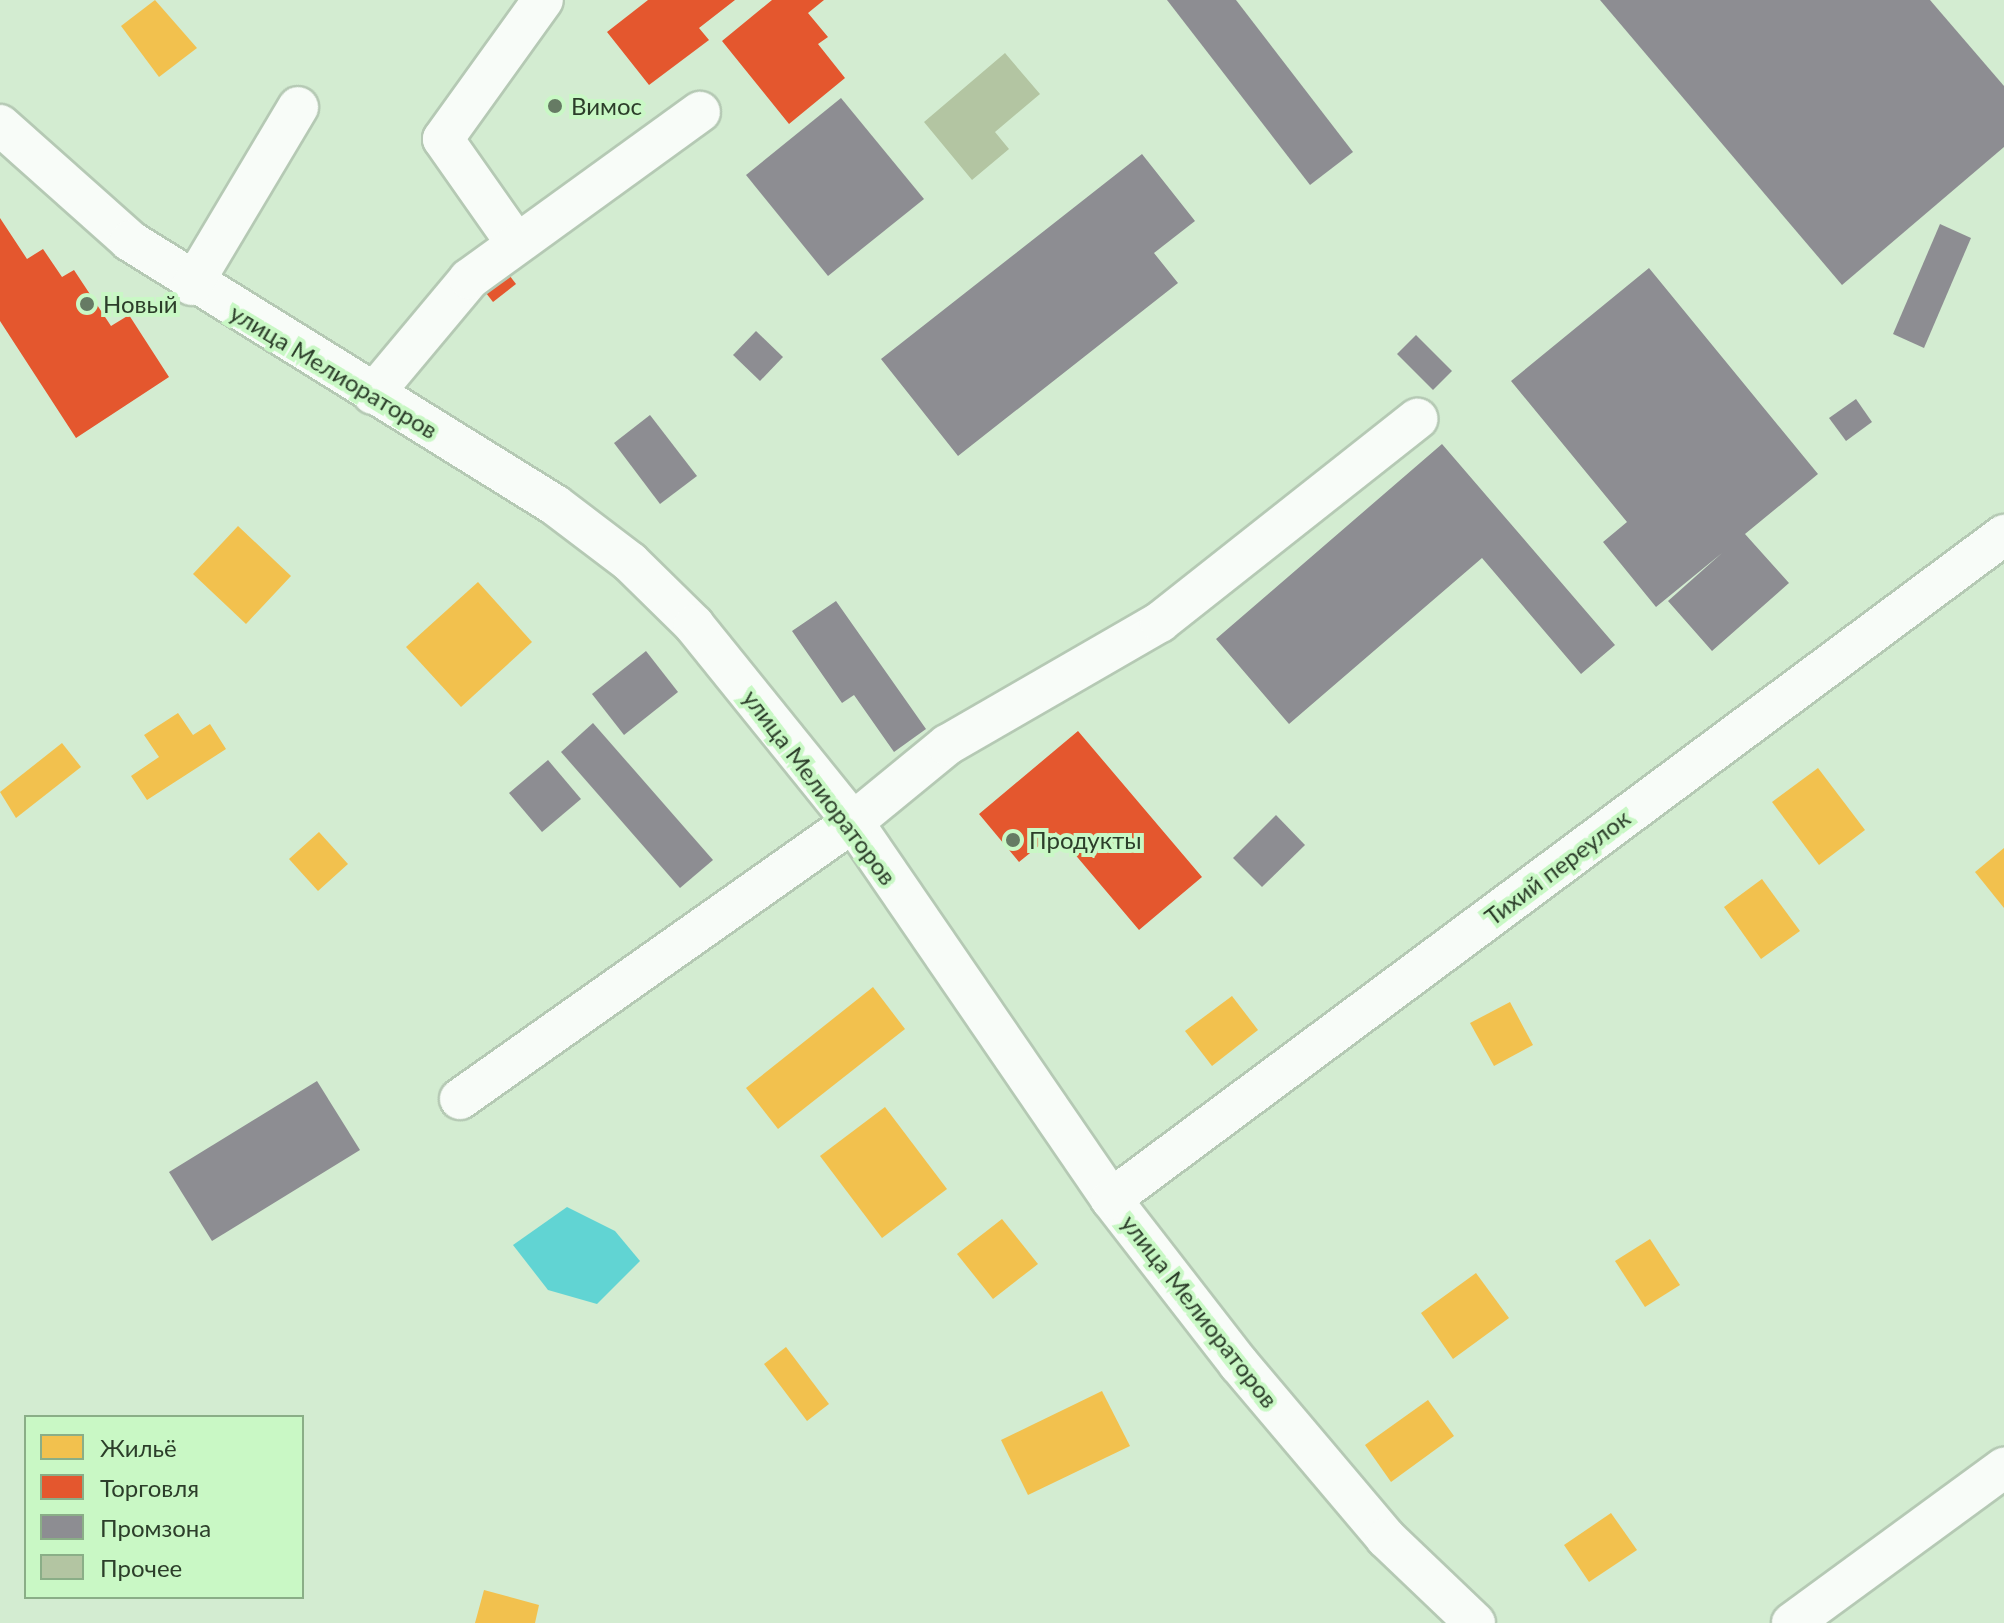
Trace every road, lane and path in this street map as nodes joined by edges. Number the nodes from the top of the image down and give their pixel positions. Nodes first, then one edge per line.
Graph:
1 (543, 0) edge
2 (298, 107) dead end
3 (700, 112) dead end
4 (3, 135) edge
5 (516, 243) junction
6 (192, 285) junction
7 (373, 394) junction
8 (1417, 419) dead end
9 (2004, 535) edge
10 (853, 822) junction
11 (460, 1099) dead end
12 (1111, 1199) junction
13 (2004, 1468) edge
14 (1475, 1623) edge
15 (1792, 1623) edge

1 - 5 street
2 - 6 street
3 - 5 street
4 - 6 street, улица Мелиораторов
5 - 7 street
6 - 7 street, улица Мелиораторов
7 - 10 street, улица Мелиораторов
8 - 10 street
9 - 12 street, Тихий переулок
10 - 11 street
10 - 12 street, улица Мелиораторов
12 - 14 street, улица Мелиораторов
13 - 15 street

